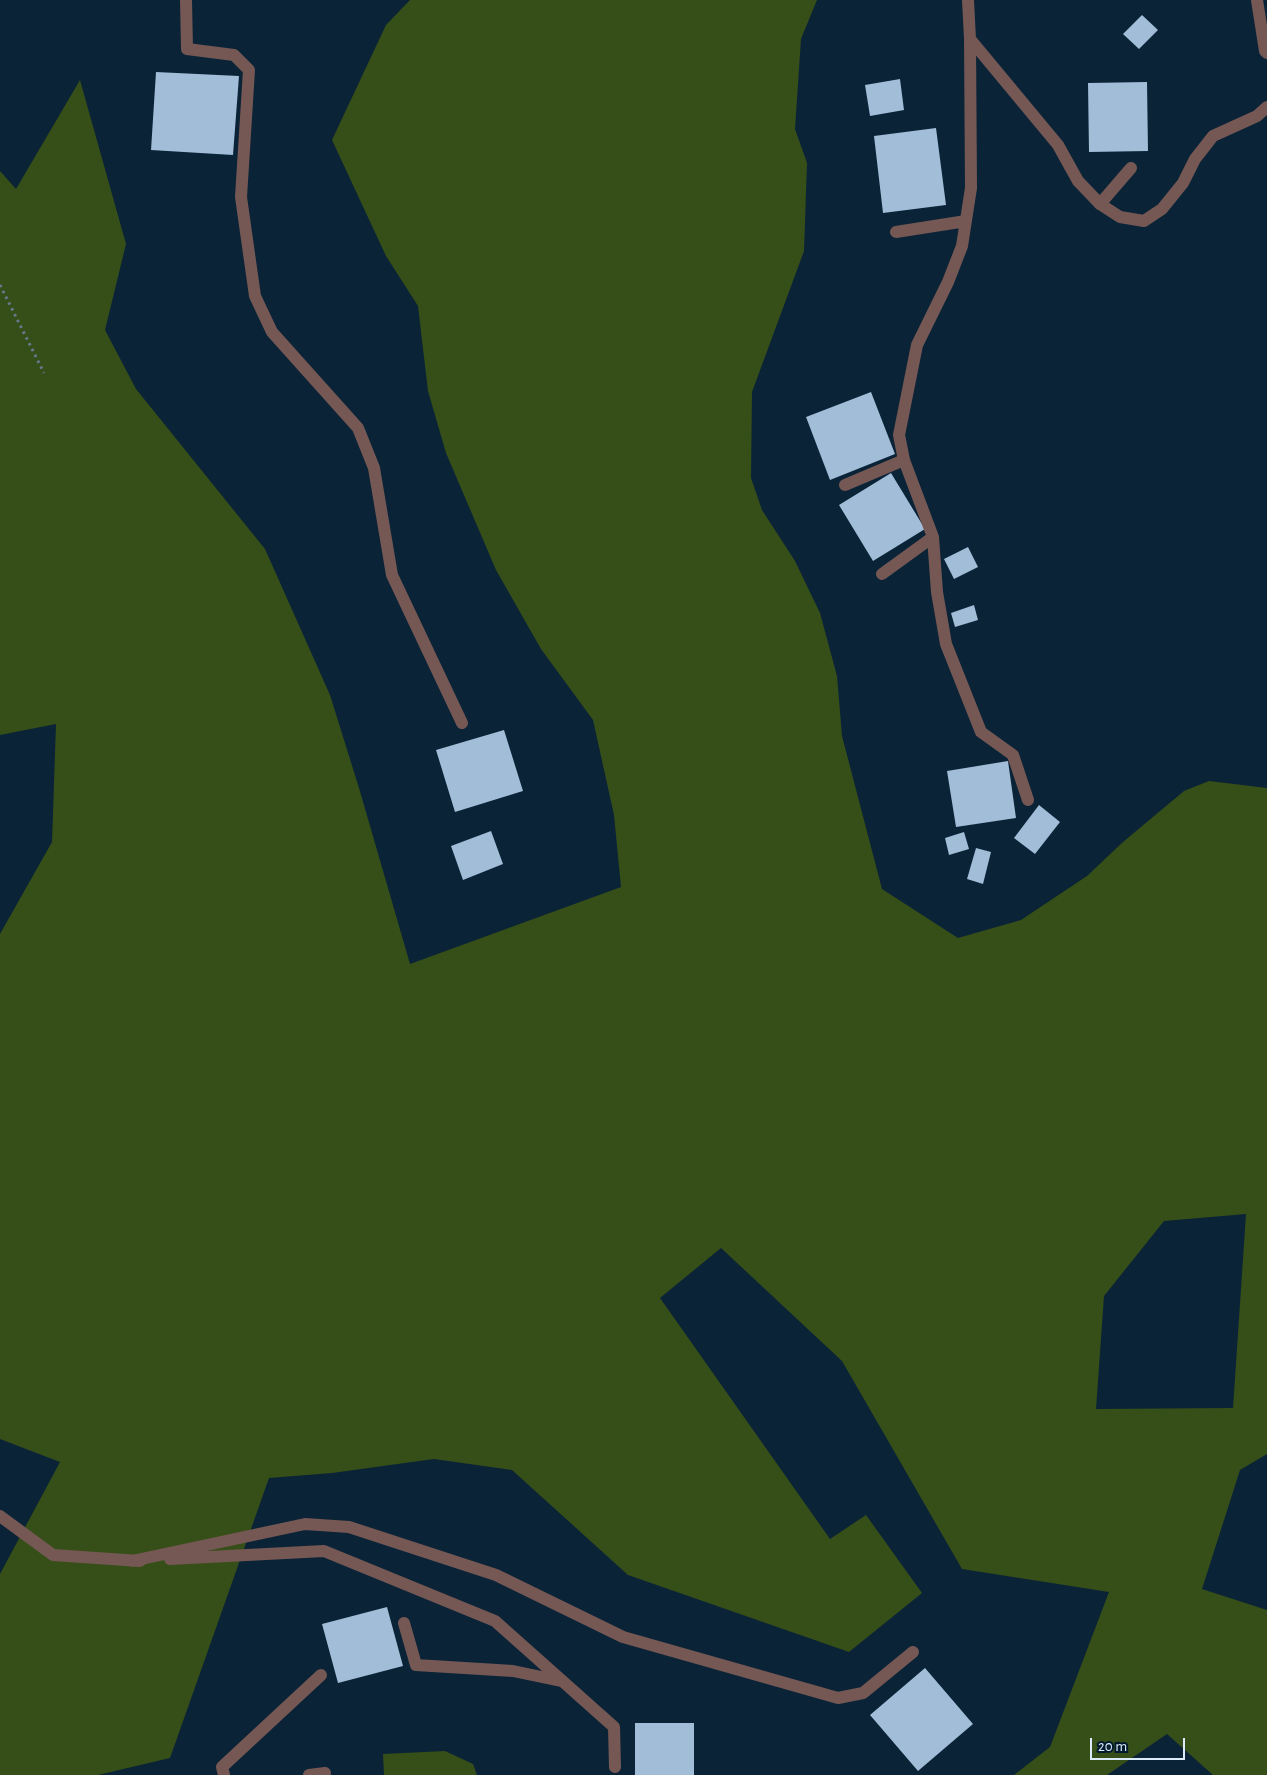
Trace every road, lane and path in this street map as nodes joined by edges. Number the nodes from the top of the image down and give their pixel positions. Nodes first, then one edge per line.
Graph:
1 (186, 0) edge
2 (968, 0) edge
3 (1257, 0) edge
4 (970, 39) junction
5 (1267, 53) edge
6 (1267, 106) edge
7 (1131, 168) dead end
8 (1100, 204) junction
9 (966, 220) junction
10 (896, 232) dead end
11 (0, 285) edge
12 (44, 373) dead end
13 (904, 460) junction
14 (845, 485) dead end
15 (933, 537) junction
16 (882, 574) dead end
17 (462, 723) dead end
18 (1028, 800) dead end
19 (0, 1516) edge
20 (132, 1561) junction
21 (404, 1623) dead end
22 (913, 1652) dead end
23 (321, 1675) dead end
24 (564, 1682) junction
25 (615, 1766) dead end
26 (224, 1775) edge
27 (309, 1775) edge
28 (324, 1775) edge

1 - 17 street
2 - 4 street
3 - 5 street
4 - 8 street
4 - 9 street
6 - 8 street
7 - 8 street
9 - 10 street
9 - 13 street
11 - 12 path
13 - 14 street
13 - 15 street
15 - 16 street
15 - 18 street
19 - 20 street
20 - 22 street
20 - 24 street
21 - 24 street
23 - 26 street
24 - 25 street
27 - 28 street

